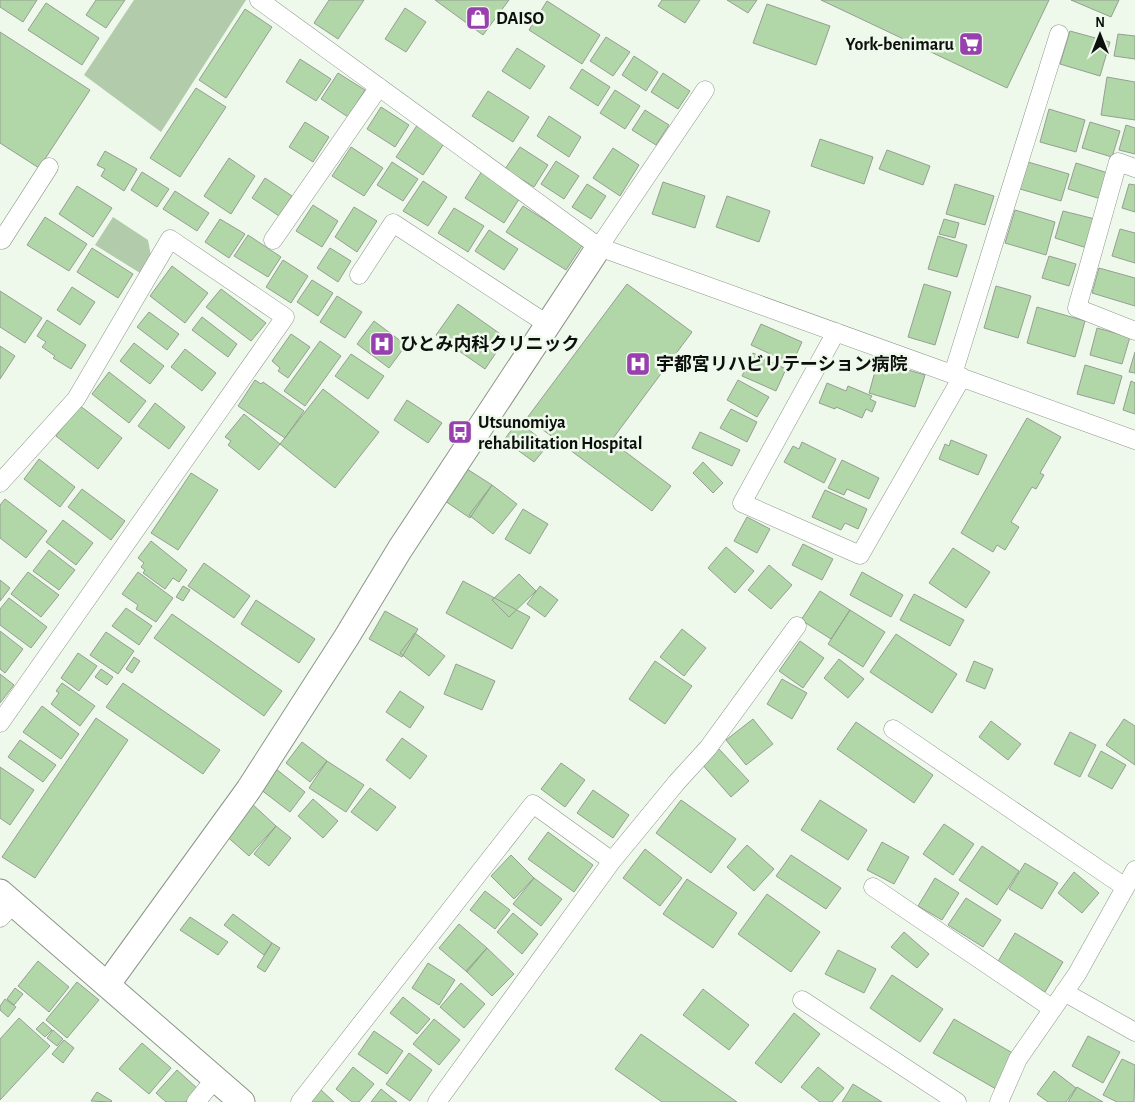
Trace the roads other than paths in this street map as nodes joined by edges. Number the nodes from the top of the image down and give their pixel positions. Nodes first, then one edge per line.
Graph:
1 (259, 0) edge
2 (1059, 34) dead end
3 (379, 87) junction
4 (706, 90) dead end
5 (49, 168) dead end
6 (1135, 168) edge
7 (0, 238) edge
8 (273, 240) dead end
9 (599, 247) junction
10 (358, 275) dead end
11 (547, 324) junction
12 (1135, 331) edge
13 (836, 332) junction
14 (958, 375) junction
15 (1135, 440) edge
16 (0, 483) edge
17 (797, 626) dead end
18 (0, 724) edge
19 (893, 729) dead end
20 (612, 861) junction
21 (1135, 870) edge
22 (873, 887) dead end
23 (1125, 887) junction
24 (5, 905) edge
25 (107, 985) junction
26 (1064, 992) junction
27 (802, 1000) dead end
28 (1053, 1009) junction
29 (1135, 1032) edge
30 (215, 1080) junction
31 (196, 1102) edge
32 (242, 1102) edge
33 (300, 1102) edge
34 (437, 1102) edge
35 (957, 1102) edge
36 (999, 1102) edge

1 - 3 street
2 - 14 street
3 - 8 street
3 - 9 street
4 - 9 street
5 - 7 street
6 - 12 street
9 - 11 street
9 - 13 street
10 - 11 street
11 - 25 street
13 - 14 street
13 - 14 street
14 - 15 street
16 - 18 street
17 - 20 street
19 - 23 street
20 - 33 street
20 - 34 street
21 - 23 street
22 - 28 street
23 - 26 street
24 - 25 street
25 - 30 street
26 - 28 street
26 - 29 street
27 - 35 street
28 - 36 street
30 - 31 street
30 - 32 street

